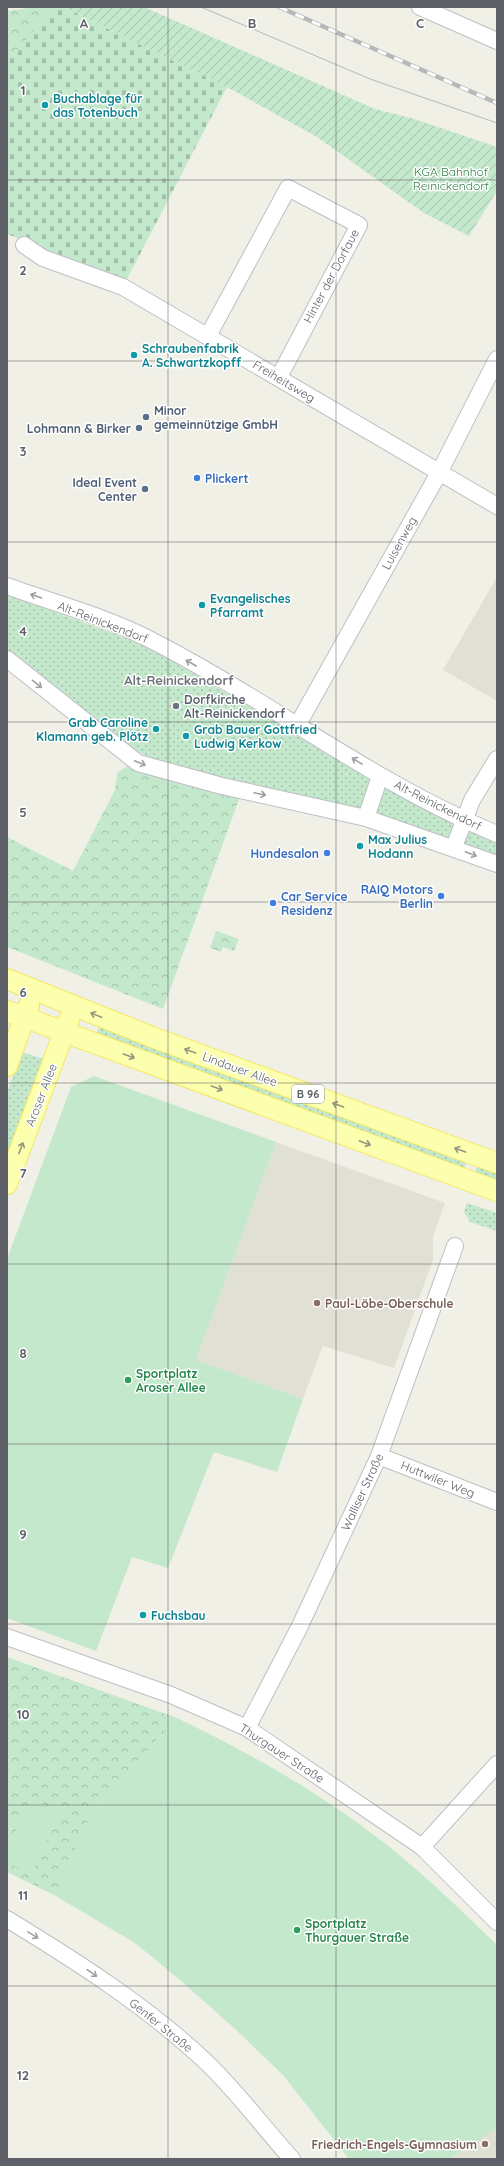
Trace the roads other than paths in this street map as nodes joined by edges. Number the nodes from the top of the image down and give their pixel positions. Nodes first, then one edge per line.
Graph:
1 (420, 7) edge
2 (497, 41) edge
3 (24, 245) dead end
4 (208, 336) junction
5 (497, 358) edge
6 (278, 377) junction
7 (440, 471) junction
8 (497, 506) edge
9 (7, 586) edge
10 (7, 659) edge
11 (297, 726) junction
12 (497, 759) edge
13 (380, 776) junction
14 (366, 818) junction
15 (465, 820) junction
16 (497, 834) edge
17 (454, 847) junction
18 (497, 864) edge
19 (7, 979) edge
20 (35, 990) junction
21 (74, 1006) junction
22 (16, 1014) edge
23 (64, 1032) junction
24 (7, 1066) edge
25 (497, 1163) edge
26 (7, 1184) edge
27 (497, 1191) edge
28 (455, 1246) dead end
29 (379, 1456) junction
30 (497, 1502) edge
31 (7, 1637) edge
32 (247, 1728) junction
33 (497, 1764) edge
34 (422, 1847) junction
35 (7, 1919) edge
36 (497, 1922) edge
37 (292, 2159) edge

1 - 2 street
3 - 4 street, Freiheitsweg
4 - 6 street, Freiheitsweg
4 - 6 street, Hinter der Dorfaue
5 - 7 street, Luisenweg
6 - 7 street, Freiheitsweg
7 - 8 street, Freiheitsweg
7 - 11 street, Luisenweg
11 -> 9 street, Alt-Reinickendorf
10 -> 14 street
13 -> 11 street, Alt-Reinickendorf
12 - 15 street
13 - 14 street, Alt-Reinickendorf
13 - 15 street, Alt-Reinickendorf
14 - 17 street
15 - 16 street, Alt-Reinickendorf
15 - 17 street
17 -> 18 street
19 - 20 main road, Lindauer Allee / B 96
20 - 21 main road, Lindauer Allee / B 96
20 - 22 main road
21 - 23 main road, Aroser Allee
25 -> 21 main road, Lindauer Allee / B 96
22 - 23 main road, B 96
22 - 24 main road
26 -> 23 main road, Aroser Allee
23 -> 27 main road, B 96
28 - 29 street, Walliser Straße
29 - 30 street, Huttwiler Weg
29 - 32 street, Walliser Straße
31 - 32 street, Thurgauer Straße
32 - 34 street, Thurgauer Straße
33 - 34 street
34 - 36 street, Thurgauer Straße
35 -> 37 street, Genfer Straße

